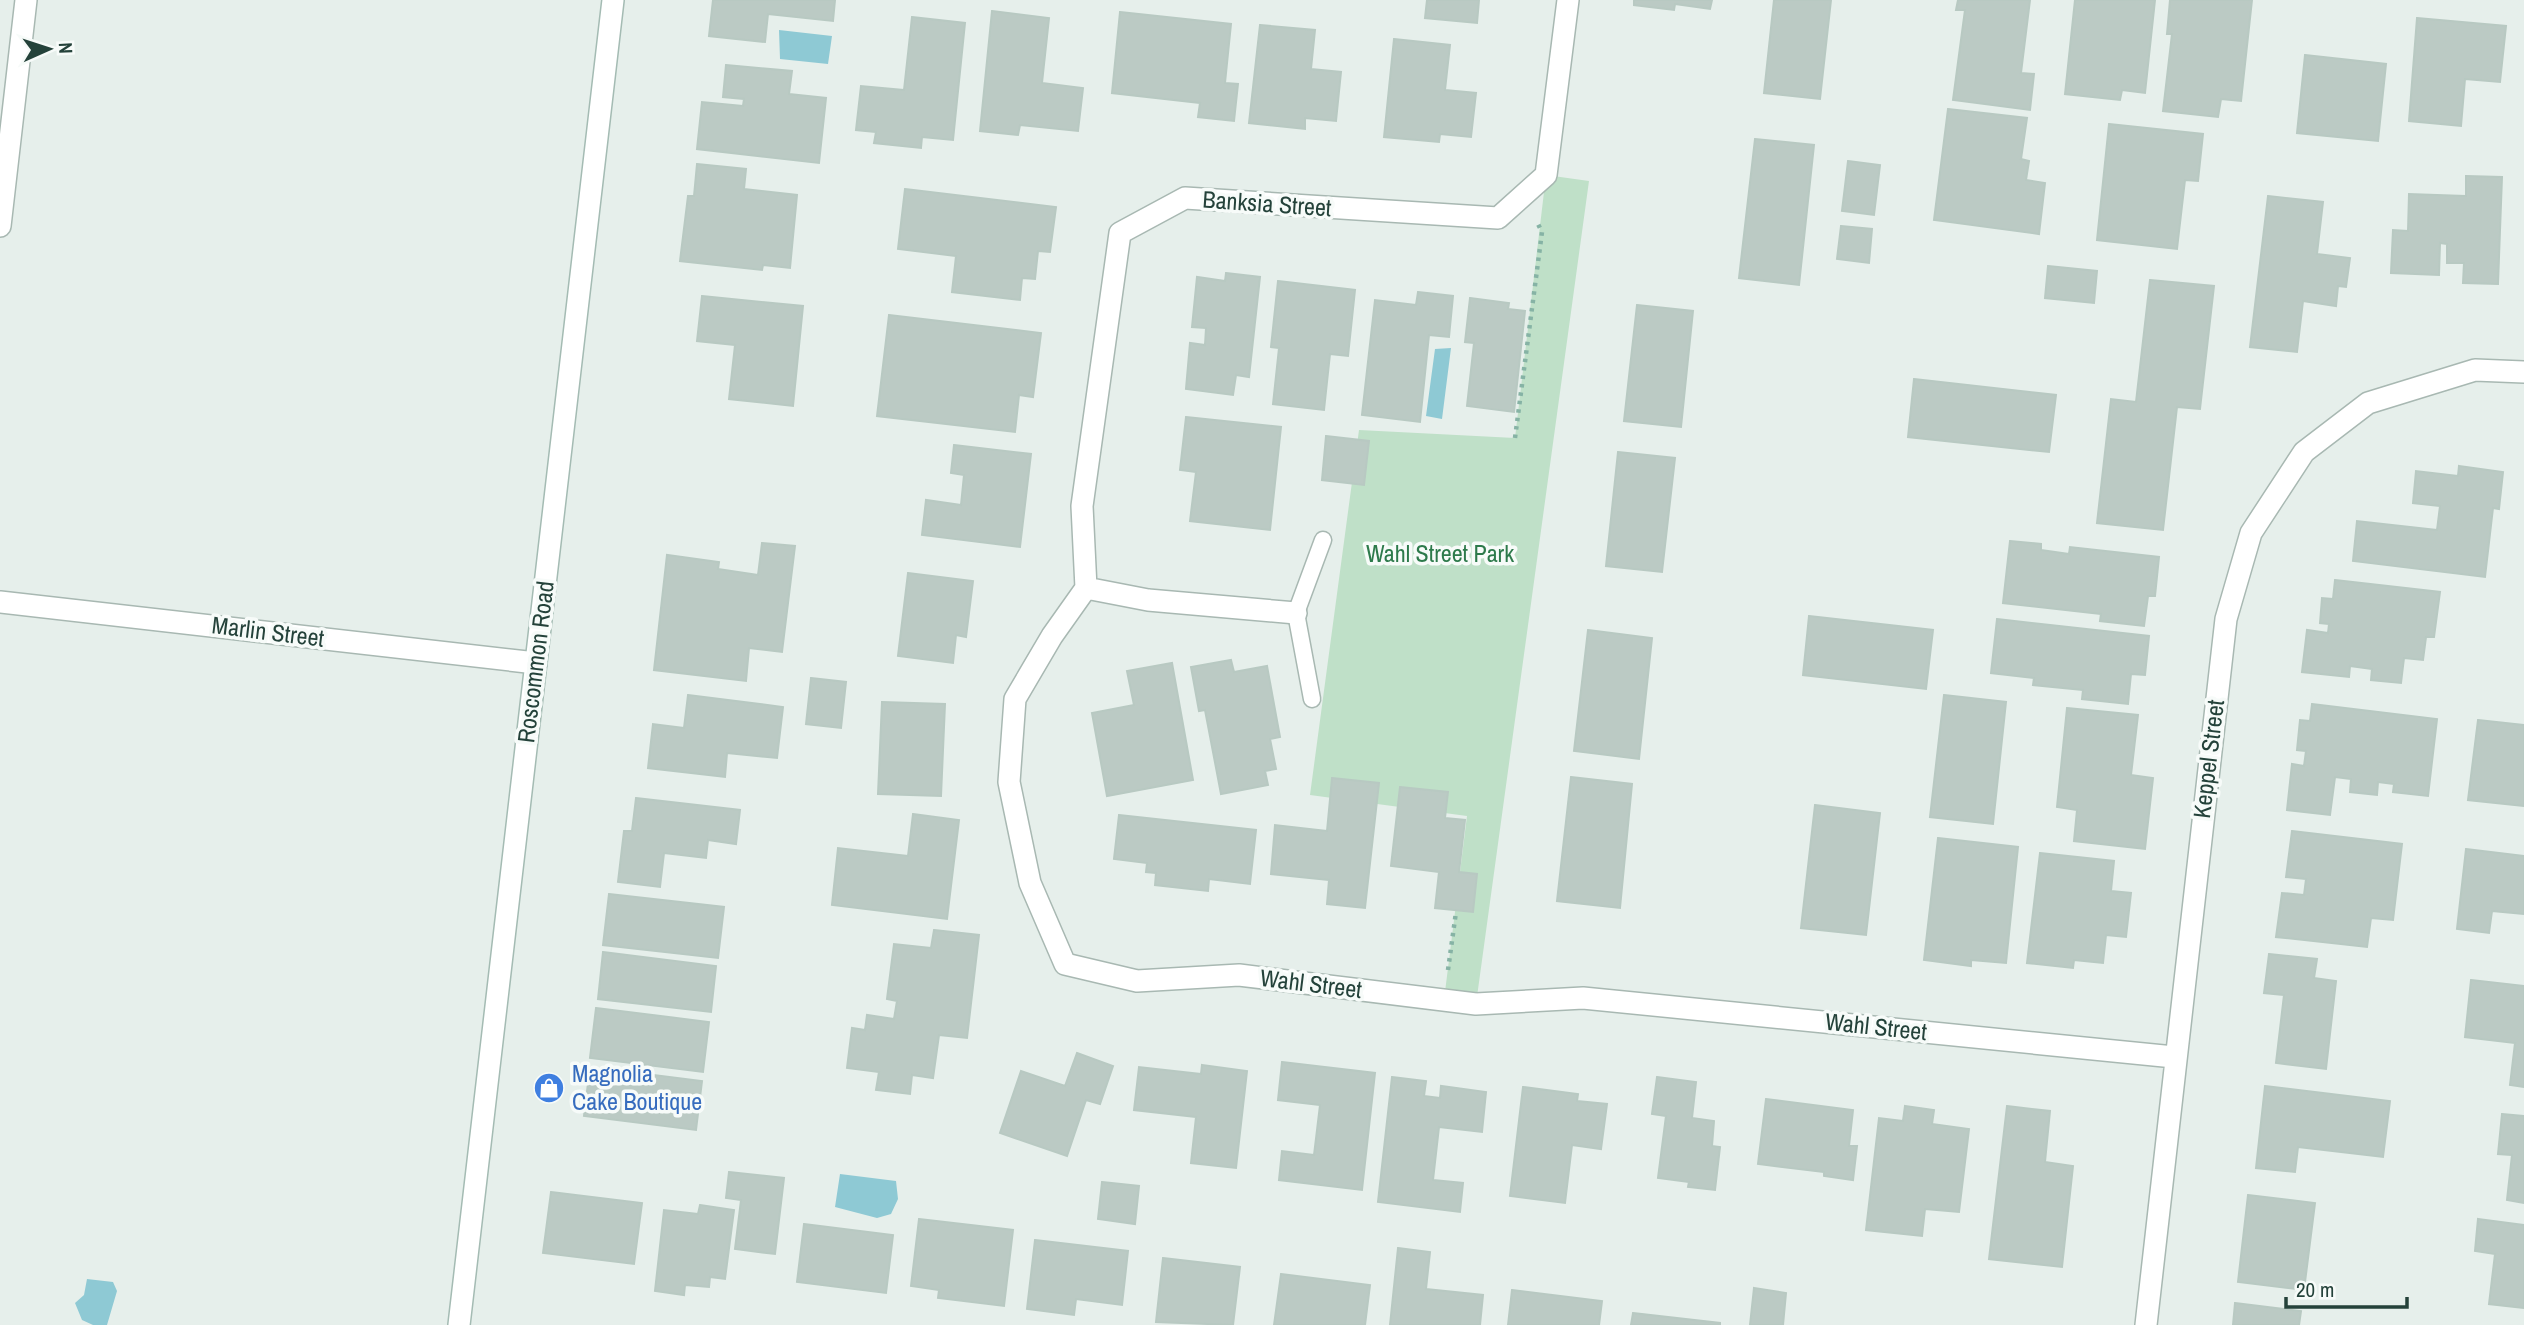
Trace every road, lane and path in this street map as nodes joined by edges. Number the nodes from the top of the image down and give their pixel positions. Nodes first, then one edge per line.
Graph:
1 (26, 0) edge
2 (612, 0) edge
3 (1568, 0) edge
4 (1522, 195) junction
5 (0, 226) edge
6 (2524, 372) edge
7 (1515, 439) dead end
8 (1323, 540) dead end
9 (1086, 588) junction
10 (0, 601) edge
11 (1296, 613) junction
12 (536, 663) junction
13 (1312, 699) dead end
14 (1456, 912) dead end
15 (1444, 1000) junction
16 (2174, 1058) junction
17 (459, 1325) edge
18 (2146, 1325) edge

1 - 5 street
2 - 12 street, Roscommon Road
3 - 4 street, Banksia Street
4 - 7 path
4 - 9 street, Banksia Street
6 - 16 street, Keppel Street
8 - 11 lane
9 - 11 street
9 - 15 street, Wahl Street
10 - 12 street, Marlin Street
11 - 13 lane
12 - 17 street, Roscommon Road
14 - 15 path
15 - 16 street, Wahl Street
16 - 18 street, Keppel Street

